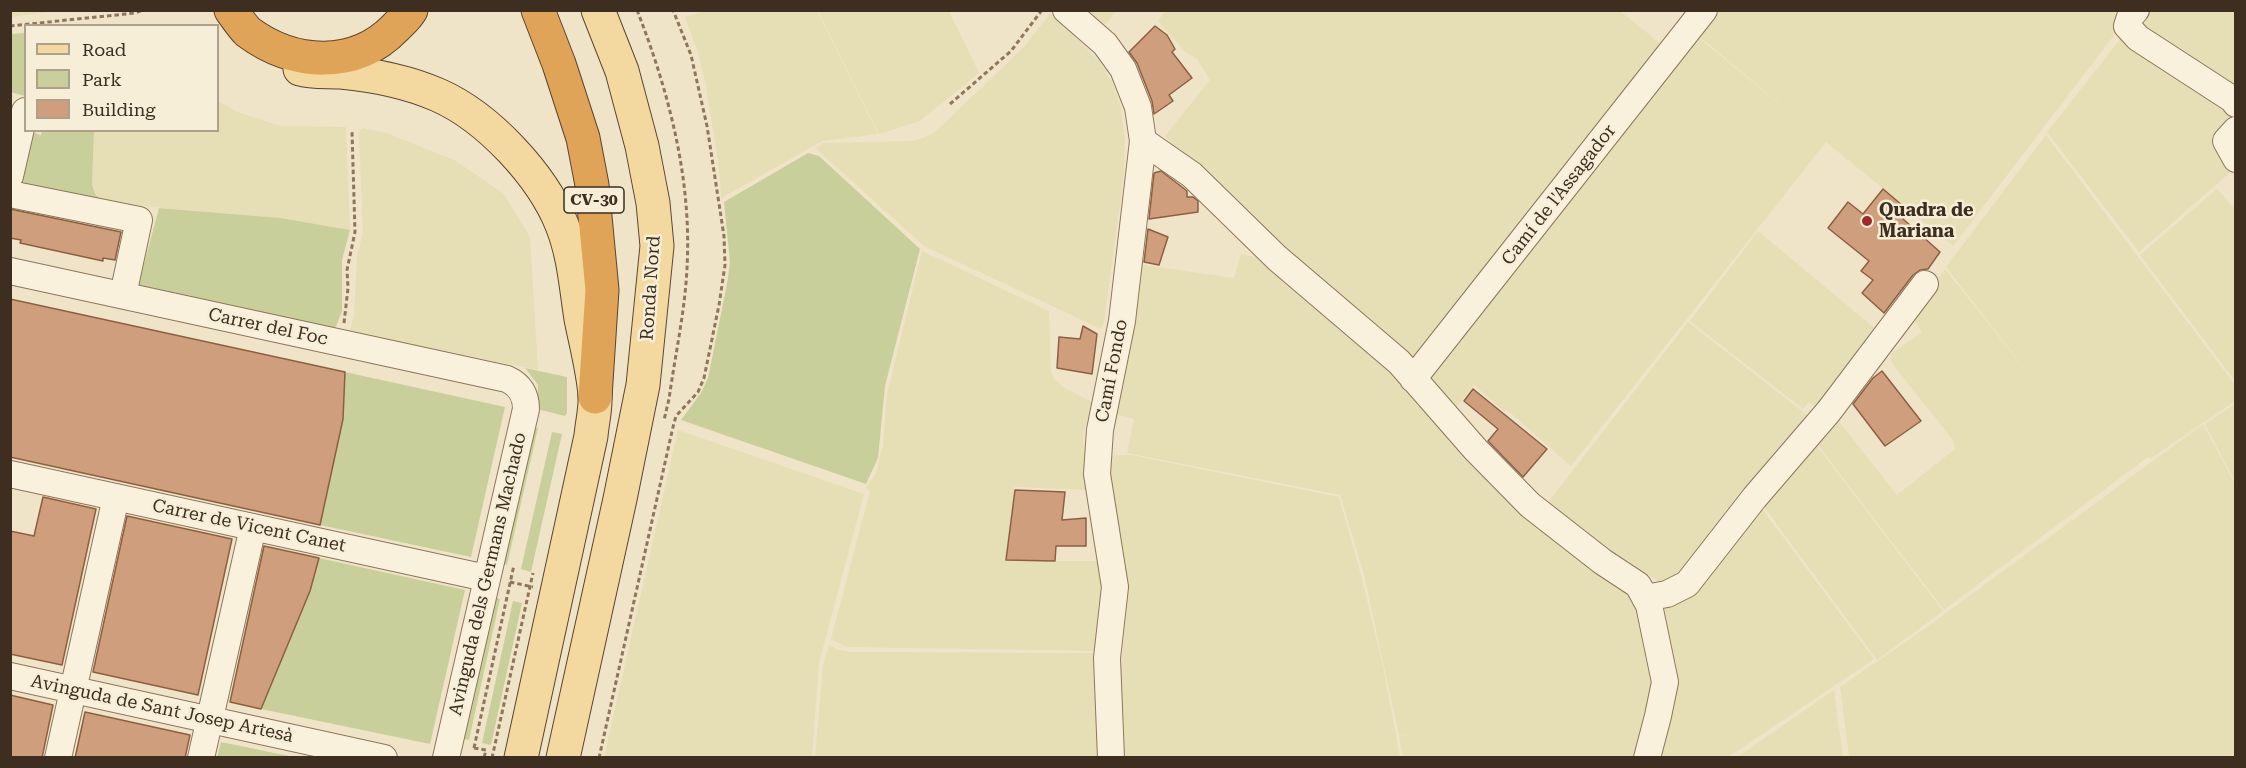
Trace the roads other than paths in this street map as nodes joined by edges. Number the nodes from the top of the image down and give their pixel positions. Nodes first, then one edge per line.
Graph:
1 (219, 10) edge
2 (231, 10) edge
3 (411, 10) edge
4 (538, 10) edge
5 (598, 10) edge
6 (1066, 10) edge
7 (1704, 10) edge
8 (2136, 10) edge
9 (2235, 104) edge
10 (24, 115) edge
11 (2235, 130) edge
12 (1143, 141) junction
13 (2235, 159) edge
14 (10, 176) edge
15 (10, 194) edge
16 (10, 271) edge
17 (1925, 284) dead end
18 (123, 295) junction
19 (1413, 379) junction
20 (522, 390) joint
21 (595, 397) junction
22 (10, 474) edge
23 (116, 496) junction
24 (253, 527) junction
25 (494, 579) junction
26 (1645, 598) junction
27 (10, 676) edge
28 (73, 690) junction
29 (209, 720) junction
30 (58, 758) edge
31 (201, 758) edge
32 (384, 758) edge
33 (446, 758) edge
34 (521, 758) edge
35 (563, 758) edge
36 (1111, 758) edge
37 (1647, 758) edge

1 - 21 main road
2 - 3 highway
4 - 21 highway, CV-30
5 - 35 main road, Ronda Nord
6 - 12 street, Camí Fondo
7 - 19 street, Camí de l'Assagador
8 - 9 street
10 - 14 street
11 - 13 street
12 - 19 street
12 - 36 street, Camí Fondo
15 - 18 street
16 - 18 street, Carrer del Foc
17 - 26 street
18 - 20 street, Carrer del Foc
19 - 26 street
20 - 25 street, Avinguda dels Germans Machado
21 - 34 main road
22 - 23 street, Carrer de Vicent Canet
23 - 24 street, Carrer de Vicent Canet
23 - 28 street
24 - 25 street, Carrer de Vicent Canet
24 - 29 street
25 - 33 street, Avinguda dels Germans Machado
26 - 37 street
27 - 28 street, Avinguda de Sant Josep Artesà
28 - 29 street, Avinguda de Sant Josep Artesà
28 - 30 street
29 - 31 street
29 - 32 street, Avinguda de Sant Josep Artesà

